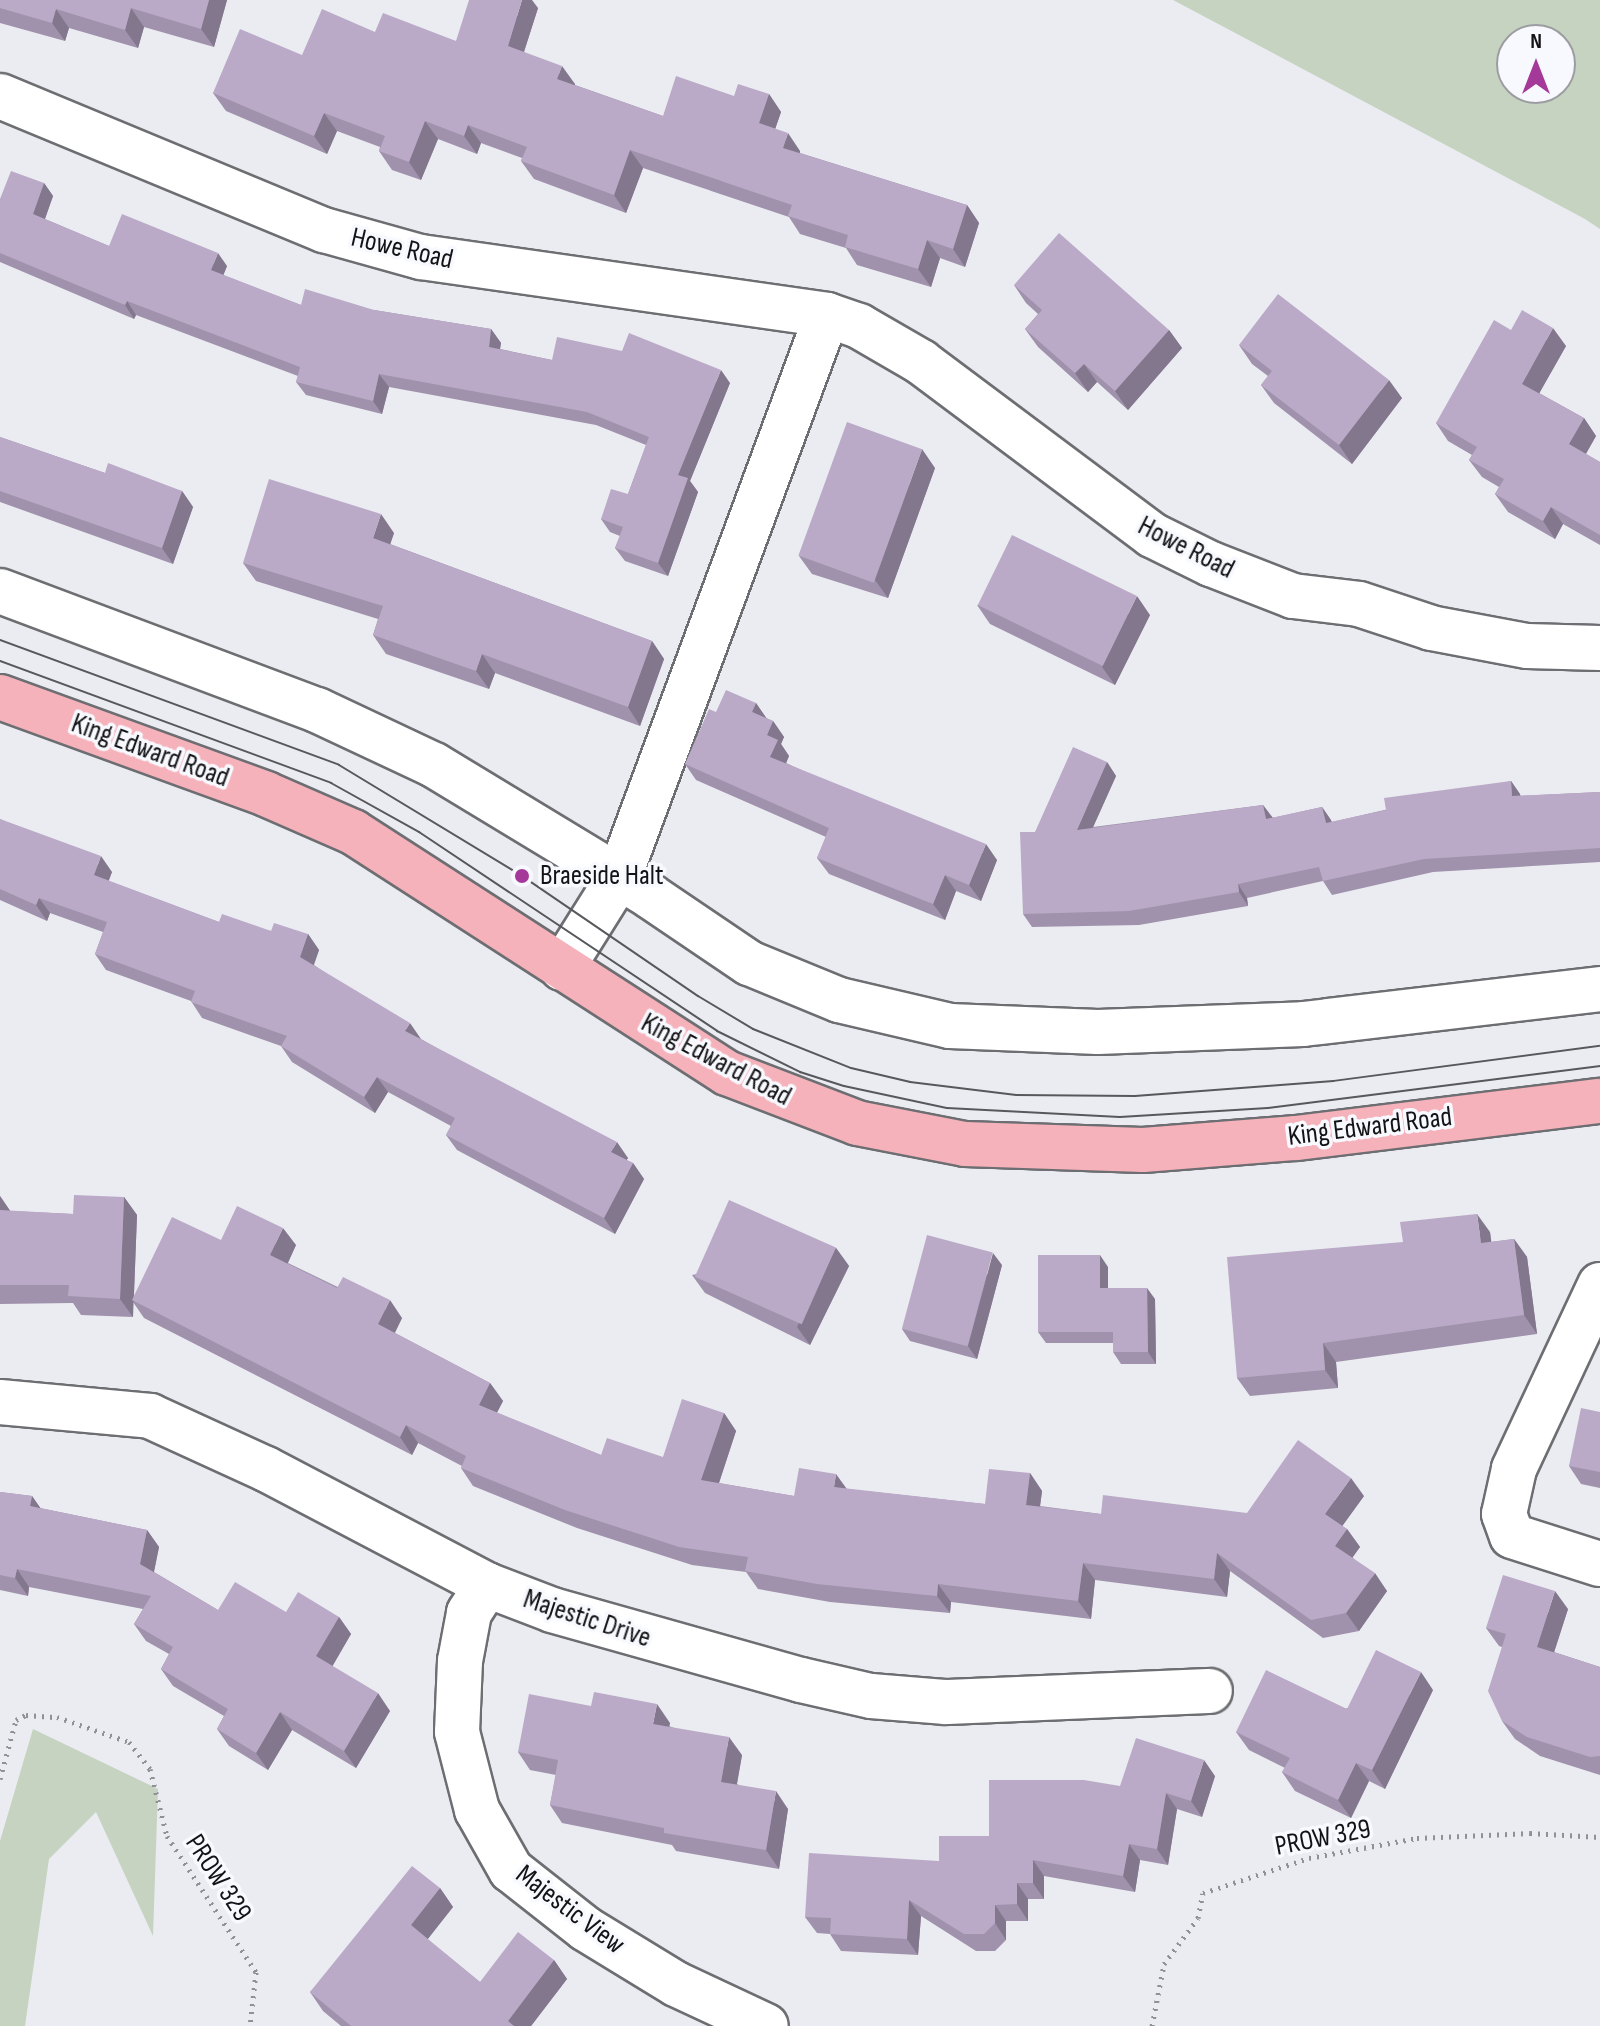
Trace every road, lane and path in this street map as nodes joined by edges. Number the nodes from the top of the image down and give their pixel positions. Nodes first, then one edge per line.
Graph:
1 (0, 96) edge
2 (827, 315) junction
3 (0, 591) edge
4 (1600, 648) edge
5 (0, 697) edge
6 (619, 877) junction
7 (562, 968) junction
8 (1600, 989) edge
9 (1600, 1101) edge
10 (1600, 1285) edge
11 (0, 1402) edge
12 (1600, 1564) edge
13 (487, 1585) junction
14 (1210, 1691) dead end
15 (0, 1779) edge
16 (1600, 1837) edge
17 (250, 2026) edge
18 (766, 2026) edge
19 (1152, 2026) edge

1 - 2 street, Howe Road
2 - 4 street, Howe Road
2 - 6 street
3 - 6 street
5 - 7 main road, King Edward Road
6 - 7 street
6 - 8 street
7 - 9 main road, King Edward Road
10 - 12 street
11 - 13 street, Majestic Drive
13 - 14 street, Majestic Drive
13 - 18 street, Majestic View
15 - 17 path, PROW 329
16 - 19 path, PROW 329

